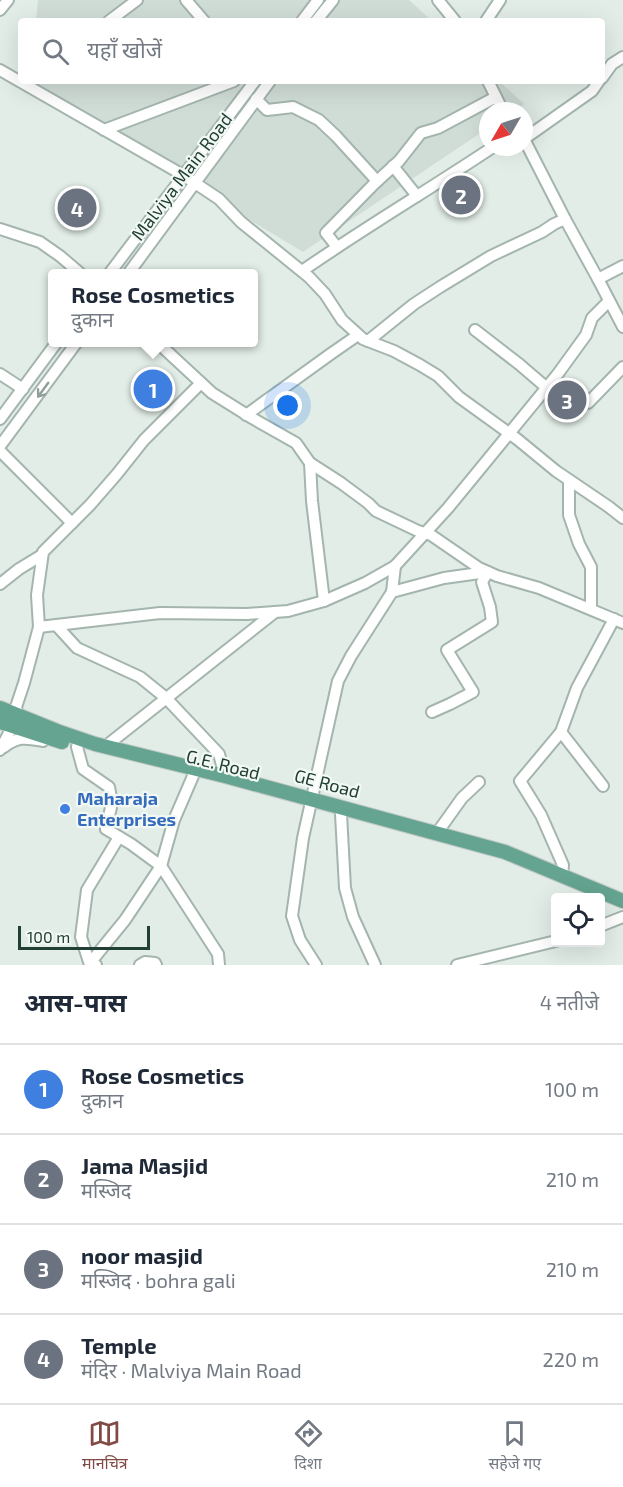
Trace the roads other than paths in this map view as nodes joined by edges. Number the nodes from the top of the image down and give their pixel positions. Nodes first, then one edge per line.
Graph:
1 (8, 0) edge
2 (137, 0) edge
3 (186, 0) edge
4 (318, 0) edge
5 (333, 0) edge
6 (438, 0) edge
7 (500, 0) edge
8 (0, 10) edge
9 (113, 18) edge
10 (201, 18) edge
11 (304, 18) edge
12 (318, 18) edge
13 (453, 18) edge
14 (488, 18) edge
15 (623, 57) edge
16 (0, 70) edge
17 (605, 74) edge
18 (18, 78) edge
19 (32, 84) edge
20 (226, 84) edge
21 (252, 84) edge
22 (255, 84) edge
23 (268, 84) edge
24 (490, 84) edge
25 (597, 84) edge
26 (259, 96) junction
27 (496, 97) junction
28 (498, 102) edge
29 (104, 130) junction
30 (533, 133) edge
31 (479, 156) edge
32 (533, 156) edge
33 (393, 166) junction
34 (183, 175) junction
35 (377, 181) junction
36 (195, 184) junction
37 (417, 196) junction
38 (565, 219) junction
39 (0, 229) edge
40 (337, 246) junction
41 (623, 266) edge
42 (76, 269) edge
43 (112, 269) edge
44 (131, 269) edge
45 (302, 271) junction
46 (598, 279) junction
47 (609, 301) junction
48 (623, 327) edge
49 (474, 330) dead end
50 (363, 338) junction
51 (53, 347) edge
52 (73, 347) edge
53 (163, 347) edge
54 (623, 367) edge
55 (0, 374) edge
56 (201, 383) junction
57 (547, 388) junction
58 (22, 389) junction
59 (588, 403) dead end
60 (246, 415) junction
61 (0, 419) edge
62 (510, 434) junction
63 (0, 447) edge
64 (0, 451) edge
65 (310, 463) junction
66 (569, 480) junction
67 (623, 518) edge
68 (72, 523) junction
69 (424, 533) junction
70 (42, 555) junction
71 (395, 566) junction
72 (488, 572) junction
73 (0, 584) edge
74 (392, 591) junction
75 (324, 601) junction
76 (591, 609) junction
77 (275, 612) junction
78 (619, 621) edge
79 (56, 625) junction
80 (39, 627) junction
81 (166, 698) junction
82 (432, 712) dead end
83 (7, 717) edge
84 (561, 732) junction
85 (63, 743) junction
86 (78, 743) junction
87 (106, 746) junction
88 (0, 750) edge
89 (193, 776) junction
90 (225, 776) junction
91 (479, 782) dead end
92 (603, 786) dead end
93 (311, 802) junction
94 (341, 814) junction
95 (437, 833) junction
96 (119, 837) junction
97 (161, 866) junction
98 (562, 876) junction
99 (583, 893) edge
100 (605, 902) edge
101 (623, 902) edge
102 (623, 910) edge
103 (623, 917) edge
104 (605, 924) edge
105 (551, 942) edge
106 (486, 962) edge
107 (92, 964) edge
108 (140, 965) edge
109 (156, 965) edge
110 (219, 965) edge
111 (316, 965) edge
112 (375, 965) edge
113 (457, 965) edge

1 - 8 street
2 - 9 street
3 - 10 street
4 - 11 street
5 - 12 street
6 - 13 street
7 - 14 street
15 - 17 street
16 - 18 street
19 - 29 street
20 - 29 street
21 - 34 street, Malviya Main Road
22 - 26 street
23 - 26 street, Malviya Main Road
24 - 27 street
25 - 30 street
26 - 35 street
26 - 36 street, Malviya Main Road
27 - 28 street
27 - 33 street
29 - 34 street
31 - 37 street
32 - 38 street
33 - 35 street
33 - 37 street
34 - 36 street
34 - 43 street, Malviya Main Road
35 - 40 street
36 - 44 street, Malviya Main Road
36 - 45 street
37 - 40 street
38 - 46 street
38 - 50 street
39 - 42 street
40 - 45 street
41 - 46 street
45 - 50 street
46 - 47 street
47 - 48 street
47 - 57 street
49 - 57 street
50 - 60 street
50 - 62 street
51 - 58 street
52 -> 63 street
53 - 56 street
54 - 59 street
55 - 58 street
56 - 60 street
56 - 68 street
57 - 62 street
58 - 61 street
60 - 65 street
62 - 66 street
62 - 69 street
64 - 68 street
65 - 69 street
65 - 75 street
66 - 67 street
66 - 76 street
68 - 70 street
69 - 71 street
69 - 72 street
70 - 73 street
70 - 80 street
71 - 74 street
71 - 75 street
72 - 74 street
72 - 76 street
72 - 82 street
74 - 93 street
75 - 77 street
76 - 78 street
77 - 79 street
77 - 81 street
78 - 84 street
79 - 80 street
79 - 81 street
80 - 83 street
81 - 87 street
81 - 90 street
83 - 85 main road, G.E. Road
83 - 86 main road, GE Road
83 - 88 street
84 - 92 street
84 - 98 street
85 - 86 main road, G.E. Road
85 - 88 street
86 - 87 main road, GE Road
86 - 89 main road, G.E. Road
86 - 96 street
87 - 90 main road, GE Road
89 - 93 main road, G.E. Road
89 - 97 street
90 - 93 main road, GE Road
91 - 95 street
93 - 94 main road, G.E. Road
93 - 95 main road, GE Road
93 - 111 street
94 - 99 main road, G.E. Road
94 - 112 street
95 - 98 main road, GE Road
96 - 97 street
96 - 107 street
97 - 107 street
97 - 110 street
98 - 101 main road, GE Road
100 - 102 main road
103 - 104 street
105 - 106 street
106 - 113 street
108 - 109 street

